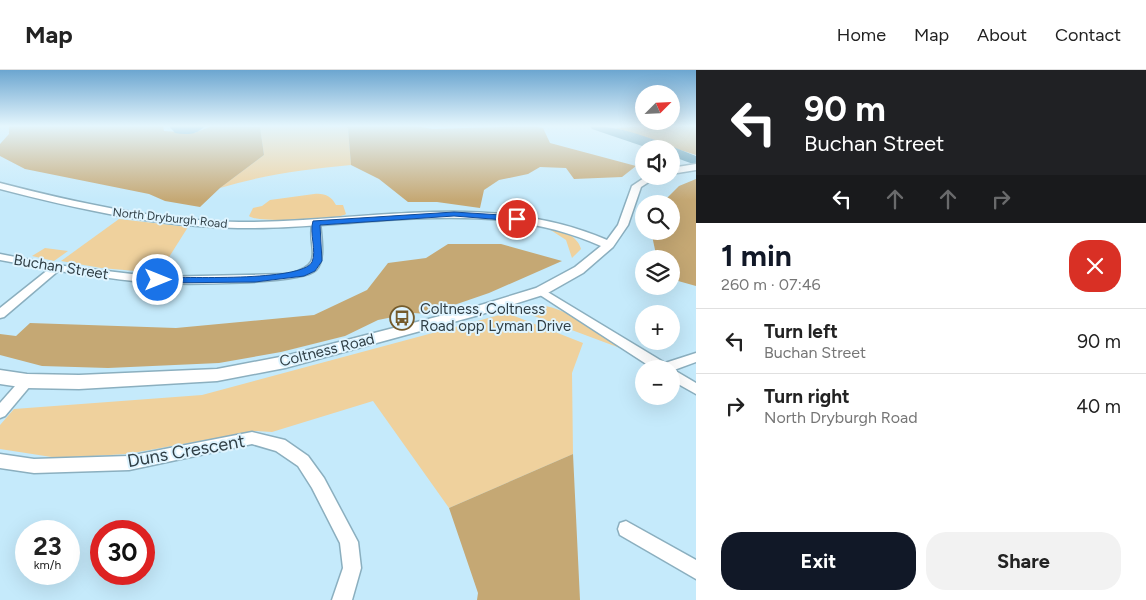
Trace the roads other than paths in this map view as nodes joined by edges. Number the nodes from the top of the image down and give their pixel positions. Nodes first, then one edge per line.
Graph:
1 (696, 167) edge
2 (680, 169) edge
3 (639, 185) edge
4 (0, 186) edge
5 (316, 222) junction
6 (609, 245) junction
7 (0, 257) edge
8 (56, 268) junction
9 (541, 291) junction
10 (0, 314) edge
11 (696, 357) edge
12 (650, 360) edge
13 (680, 363) edge
14 (0, 377) edge
15 (680, 379) edge
16 (26, 381) junction
17 (696, 389) edge
18 (0, 412) edge
19 (0, 462) edge
20 (626, 529) dead end
21 (696, 570) edge
22 (342, 600) edge

1 - 2 street
3 - 6 street, Coltness Road
4 - 5 street, North Dryburgh Road
5 - 6 street, North Dryburgh Road
5 - 8 street, Buchan Street
6 - 9 street, Coltness Road
7 - 8 street, Buchan Street
8 - 10 street
9 - 12 street
9 - 16 street, Coltness Road
11 - 13 street
14 - 16 street, Coltness Road
15 - 17 street
16 - 18 street
19 - 22 street, Duns Crescent
20 - 21 street

